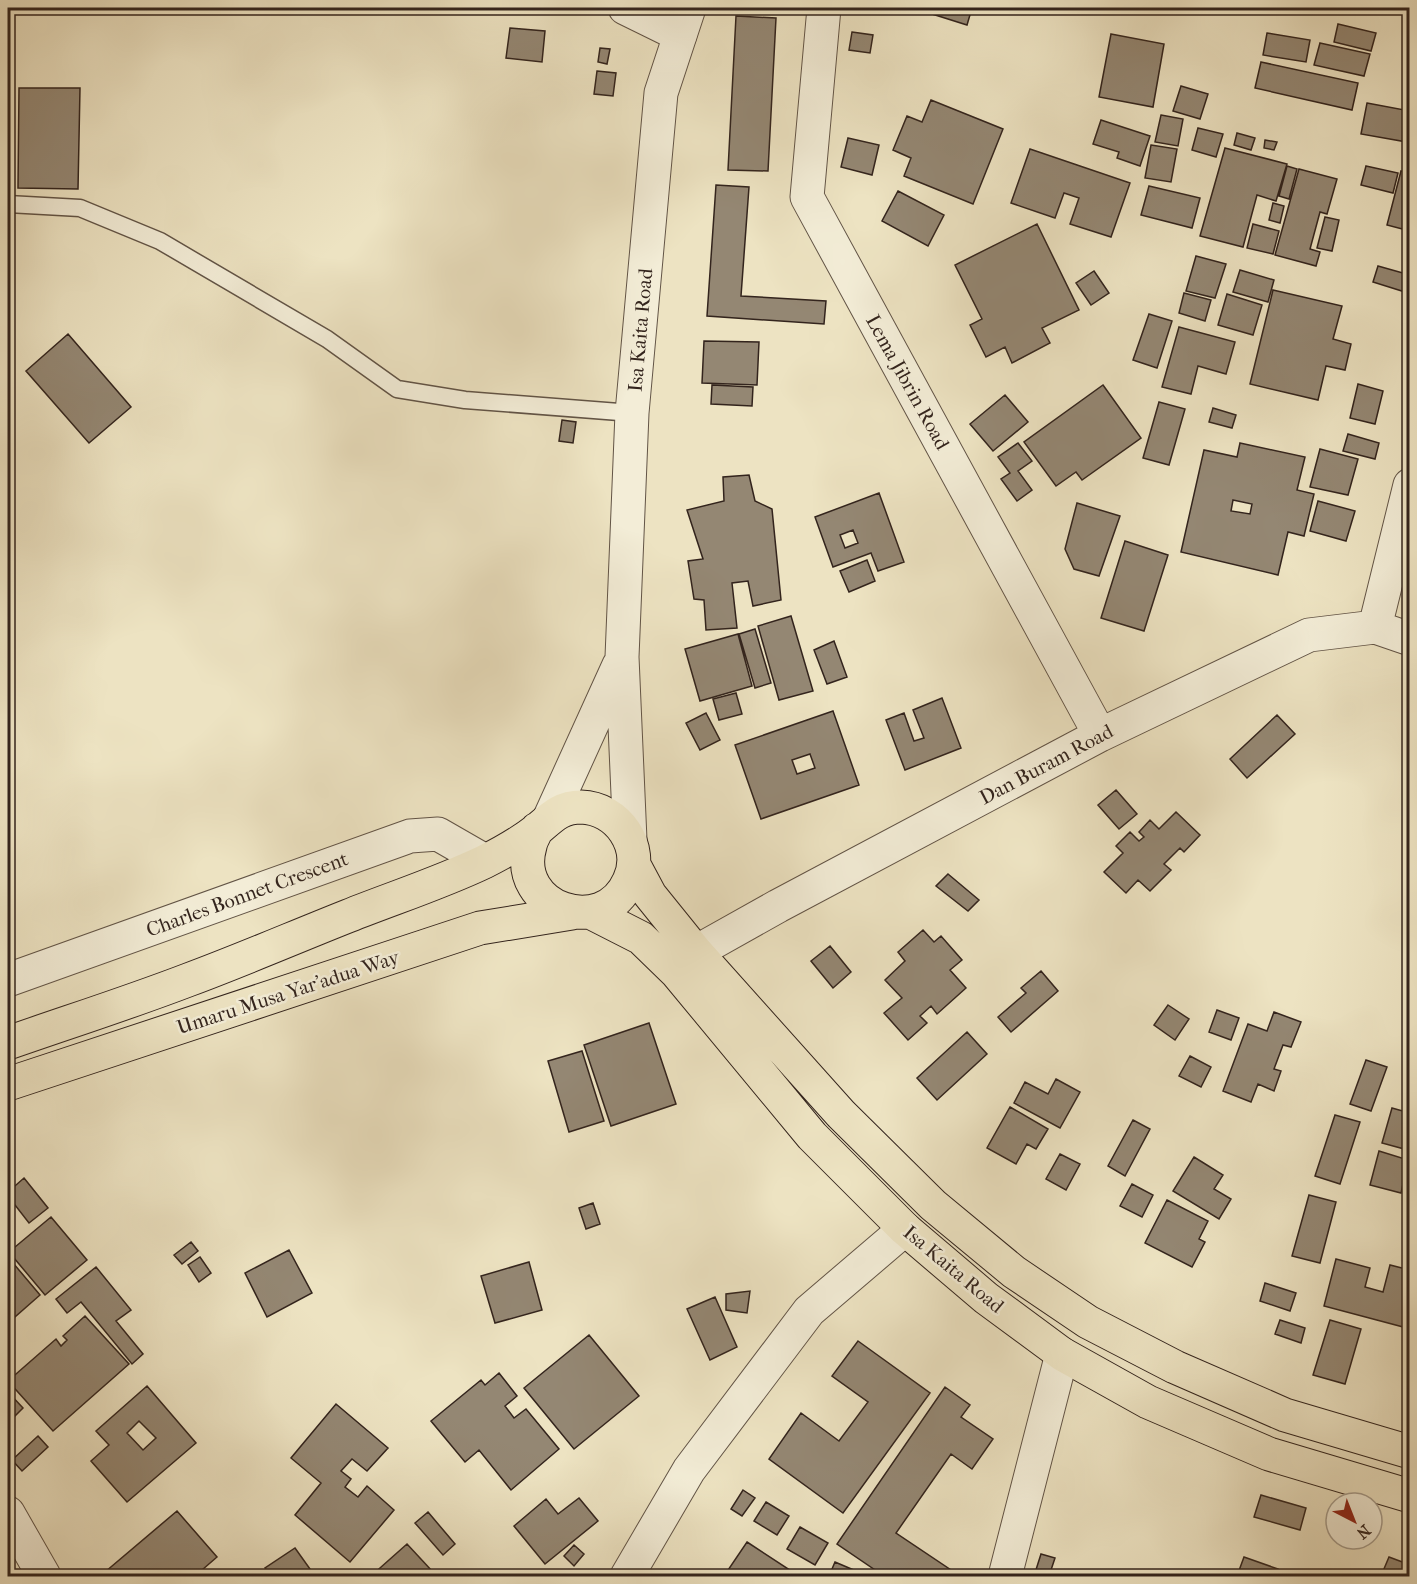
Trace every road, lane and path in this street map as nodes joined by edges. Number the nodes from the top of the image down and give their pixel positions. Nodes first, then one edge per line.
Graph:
1 (625, 8) edge
2 (824, 8) edge
3 (684, 21) edge
4 (8, 204) edge
5 (632, 413) junction
6 (1410, 484) edge
7 (1375, 627) junction
8 (1410, 639) edge
9 (622, 657) junction
10 (1100, 735) junction
11 (544, 823) junction
12 (632, 852) junction
13 (484, 861) junction
14 (581, 913) junction
15 (696, 952) junction
16 (8, 980) edge
17 (8, 1043) edge
18 (8, 1084) edge
19 (905, 1229) junction
20 (1062, 1354) junction
21 (1410, 1452) edge
22 (1410, 1496) edge
23 (8, 1513) edge
24 (44, 1576) edge
25 (627, 1576) edge
26 (1005, 1576) edge

1 - 3 street
2 - 10 street, Lema Jibrin Road
3 - 5 street, Isa Kaita Road
4 - 5 lane
5 - 9 street, Isa Kaita Road
6 - 7 street
7 - 8 street, Dan Buram Road
7 - 10 street, Dan Buram Road
9 - 11 street, Isa Kaita Road
9 - 12 street, Isa Kaita Road
10 - 15 street, Dan Buram Road
11 - 12 main road
11 - 13 main road
11 - 14 main road
12 - 14 main road
12 - 15 main road, Isa Kaita Road
13 - 16 street, Charles Bonnet Crescent
13 - 17 main road
14 - 18 main road, Umaru Musa Yar'adua Way
14 - 19 main road, Isa Kaita Road
15 - 21 main road, Isa Kaita Road
19 - 20 main road, Isa Kaita Road
19 - 25 street
20 - 22 main road, Isa Kaita Road
20 - 26 street
23 - 24 street

